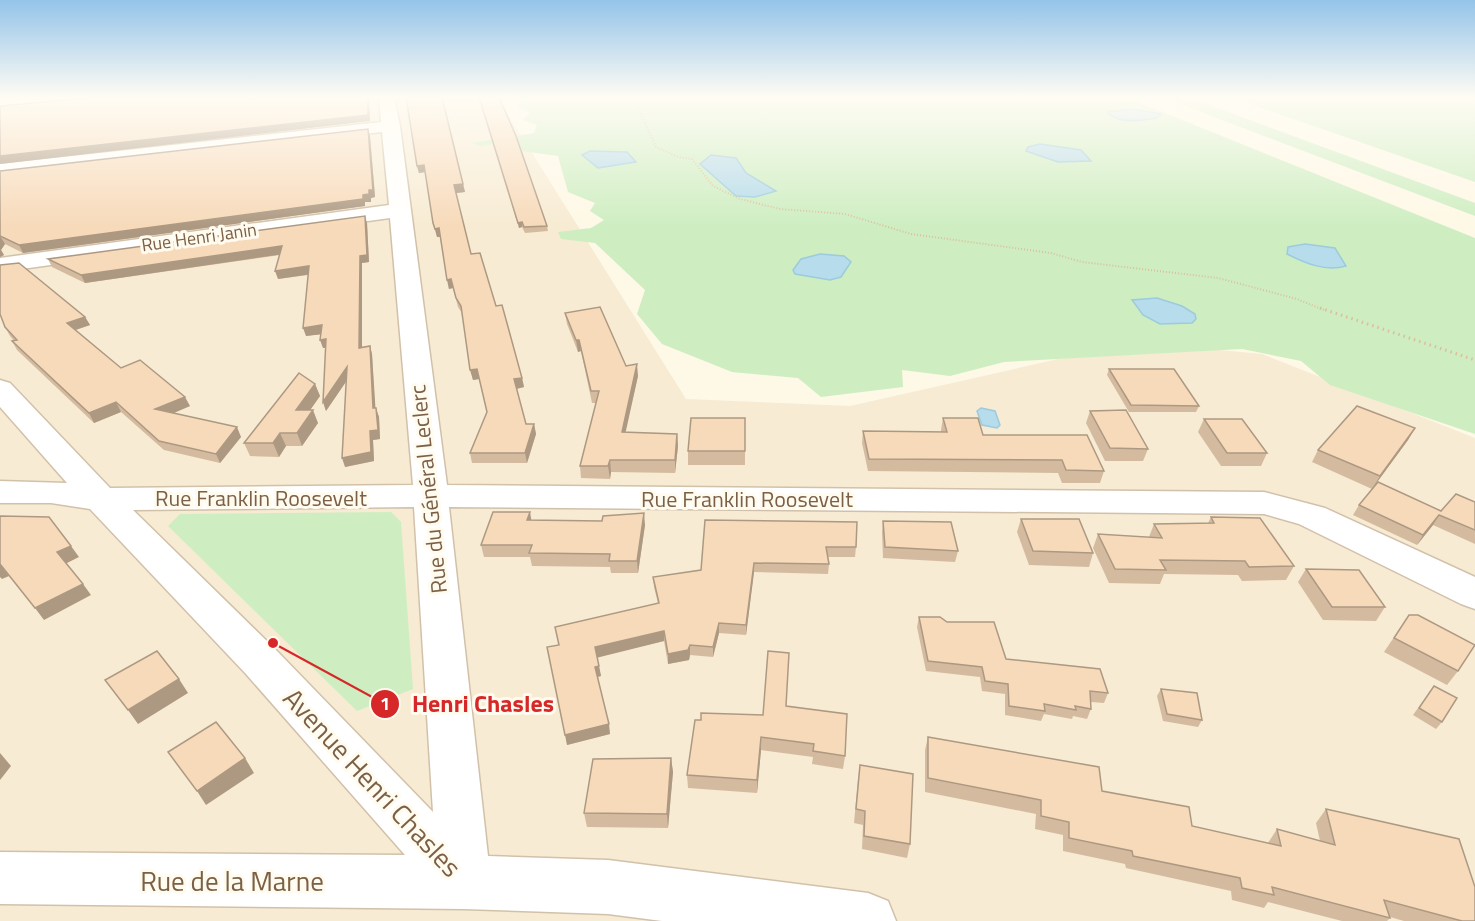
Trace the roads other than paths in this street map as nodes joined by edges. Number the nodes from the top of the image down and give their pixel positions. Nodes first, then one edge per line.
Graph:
1 (198, 140) edge
2 (393, 140) edge
3 (0, 170) edge
4 (399, 210) junction
5 (0, 265) edge
6 (0, 389) edge
7 (0, 492) edge
8 (430, 496) junction
9 (101, 499) junction
10 (1475, 594) edge
11 (0, 878) edge
12 (464, 882) junction
13 (868, 921) edge

1 - 3 street
2 - 4 street, Rue du Général Leclerc
4 - 5 street, Rue Henri Janin
4 - 8 street, Rue du Général Leclerc
6 - 9 street, Avenue Henri Chasles
7 - 9 street, Rue Franklin Roosevelt
8 - 9 street, Rue Franklin Roosevelt
8 - 10 street, Rue Franklin Roosevelt
8 - 12 street, Rue du Général Leclerc
9 - 12 street, Avenue Henri Chasles
11 - 12 street, Rue de la Marne
12 - 13 street, Avenue Henri Chasles

